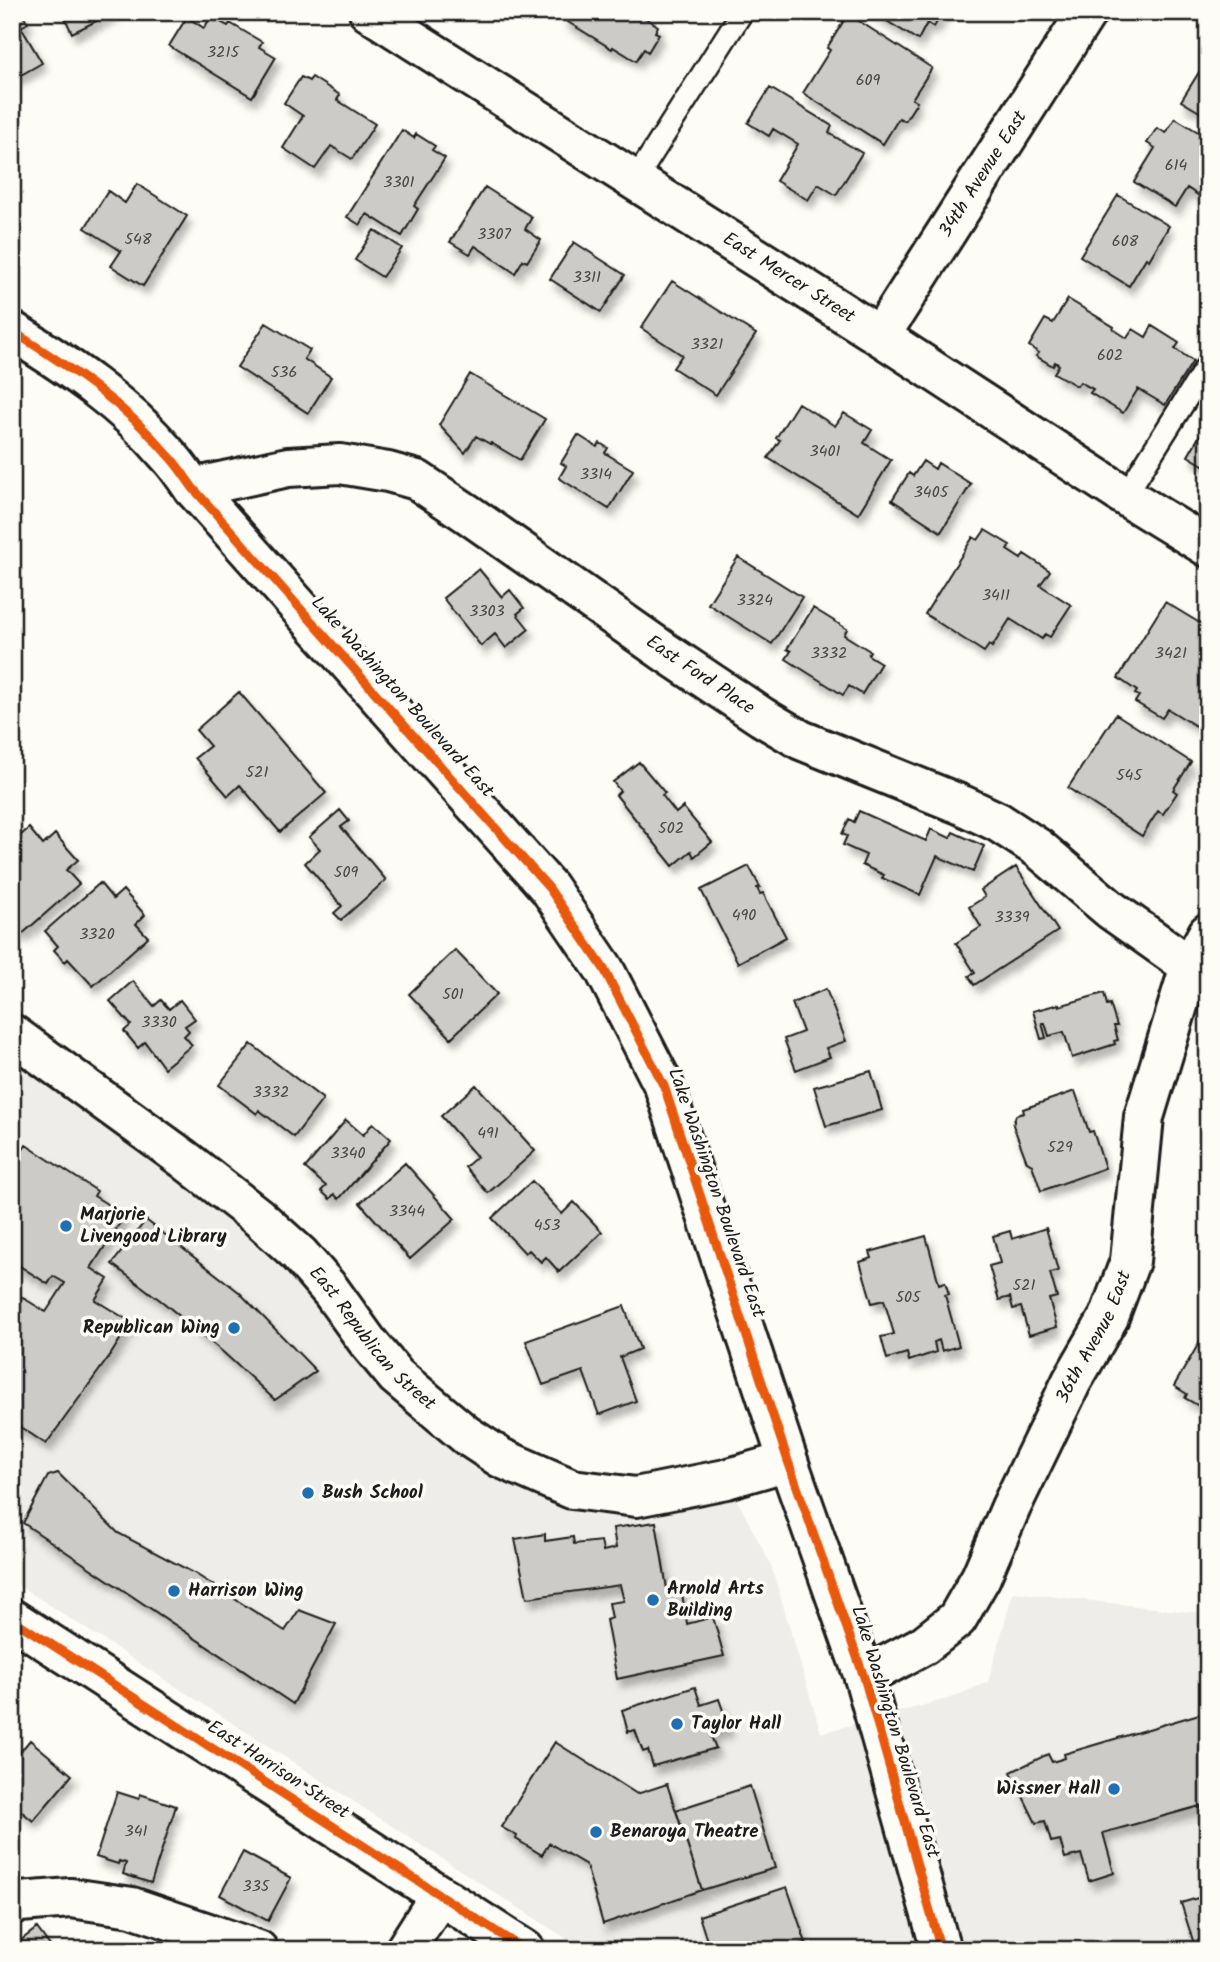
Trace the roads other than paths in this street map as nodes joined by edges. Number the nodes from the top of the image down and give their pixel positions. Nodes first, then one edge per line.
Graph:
1 (369, 12) edge
2 (743, 12) edge
3 (1087, 12) edge
4 (409, 23) edge
5 (634, 182) junction
6 (12, 331) edge
7 (880, 336) junction
8 (1208, 363) edge
9 (193, 488) junction
10 (1125, 496) junction
11 (1208, 547) edge
12 (1199, 949) edge
13 (12, 1034) edge
14 (788, 1461) junction
15 (12, 1619) edge
16 (864, 1677) junction
17 (440, 1895) junction
18 (12, 1905) edge
19 (258, 1950) edge
20 (405, 1950) edge
21 (525, 1950) edge
22 (941, 1950) edge

1 - 4 street, East Mercer Street
2 - 5 lane
3 - 7 street, 34th Avenue East
4 - 5 street, East Mercer Street
5 - 7 street, East Mercer Street
6 - 9 street, Lake Washington Boulevard East
7 - 10 street, East Mercer Street
8 - 10 lane
9 - 12 street, East Ford Place
9 - 14 street, Lake Washington Boulevard East
10 - 11 street, East Mercer Street
12 - 16 street, 36th Avenue East
13 - 14 street, East Republican Street
14 - 16 street, Lake Washington Boulevard East
15 - 17 street, East Harrison Street
16 - 22 street, Lake Washington Boulevard East
17 - 20 street
17 - 21 street, East Harrison Street
18 - 19 street

